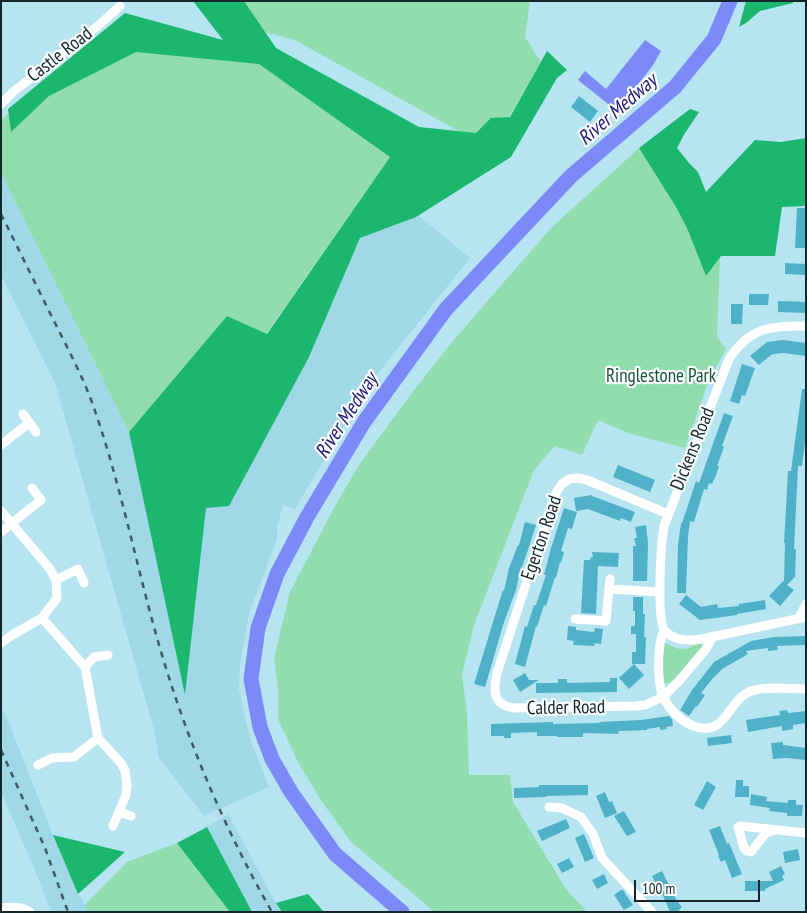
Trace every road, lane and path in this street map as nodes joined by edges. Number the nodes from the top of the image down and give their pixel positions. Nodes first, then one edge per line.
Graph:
1 (120, 6) dead end
2 (1, 104) edge
3 (806, 326) edge
4 (23, 414) dead end
5 (29, 423) junction
6 (36, 432) dead end
7 (1, 445) edge
8 (32, 488) dead end
9 (1, 511) edge
10 (668, 514) junction
11 (11, 523) junction
12 (1, 532) edge
13 (610, 579) dead end
14 (56, 580) junction
15 (84, 583) dead end
16 (609, 589) junction
17 (660, 592) junction
18 (806, 604) edge
19 (802, 617) edge
20 (42, 618) junction
21 (575, 619) dead end
22 (664, 630) junction
23 (713, 636) junction
24 (1, 644) edge
25 (108, 655) dead end
26 (84, 666) junction
27 (497, 673) joint
28 (806, 689) edge
29 (663, 697) junction
30 (98, 738) junction
31 (38, 765) dead end
32 (549, 807) dead end
33 (119, 812) junction
34 (131, 816) dead end
35 (113, 826) dead end
36 (775, 830) dead end
37 (806, 833) edge
38 (1, 908) edge
39 (30, 912) edge
40 (652, 912) edge

1 - 2 street, Castle Road
3 - 10 street, Dickens Road
4 - 5 street
5 - 6 street
5 - 7 street
8 - 11 street
9 - 11 street
10 - 17 street, Dickens Road
10 - 27 street, Egerton Road
11 - 12 street
11 - 14 street
13 - 16 street
14 - 15 street
14 - 20 street
16 - 17 street
16 - 21 street
17 - 22 street, Dickens Road
18 - 19 street
19 - 23 street
20 - 24 street
20 - 26 street
22 - 23 street
22 - 29 street
23 - 29 street, Calder Road
25 - 26 street
26 - 30 street
27 - 29 street, Calder Road
28 - 29 street
30 - 31 street
30 - 33 street
32 - 40 street
33 - 34 street
33 - 35 street
36 - 37 street
38 - 39 street

